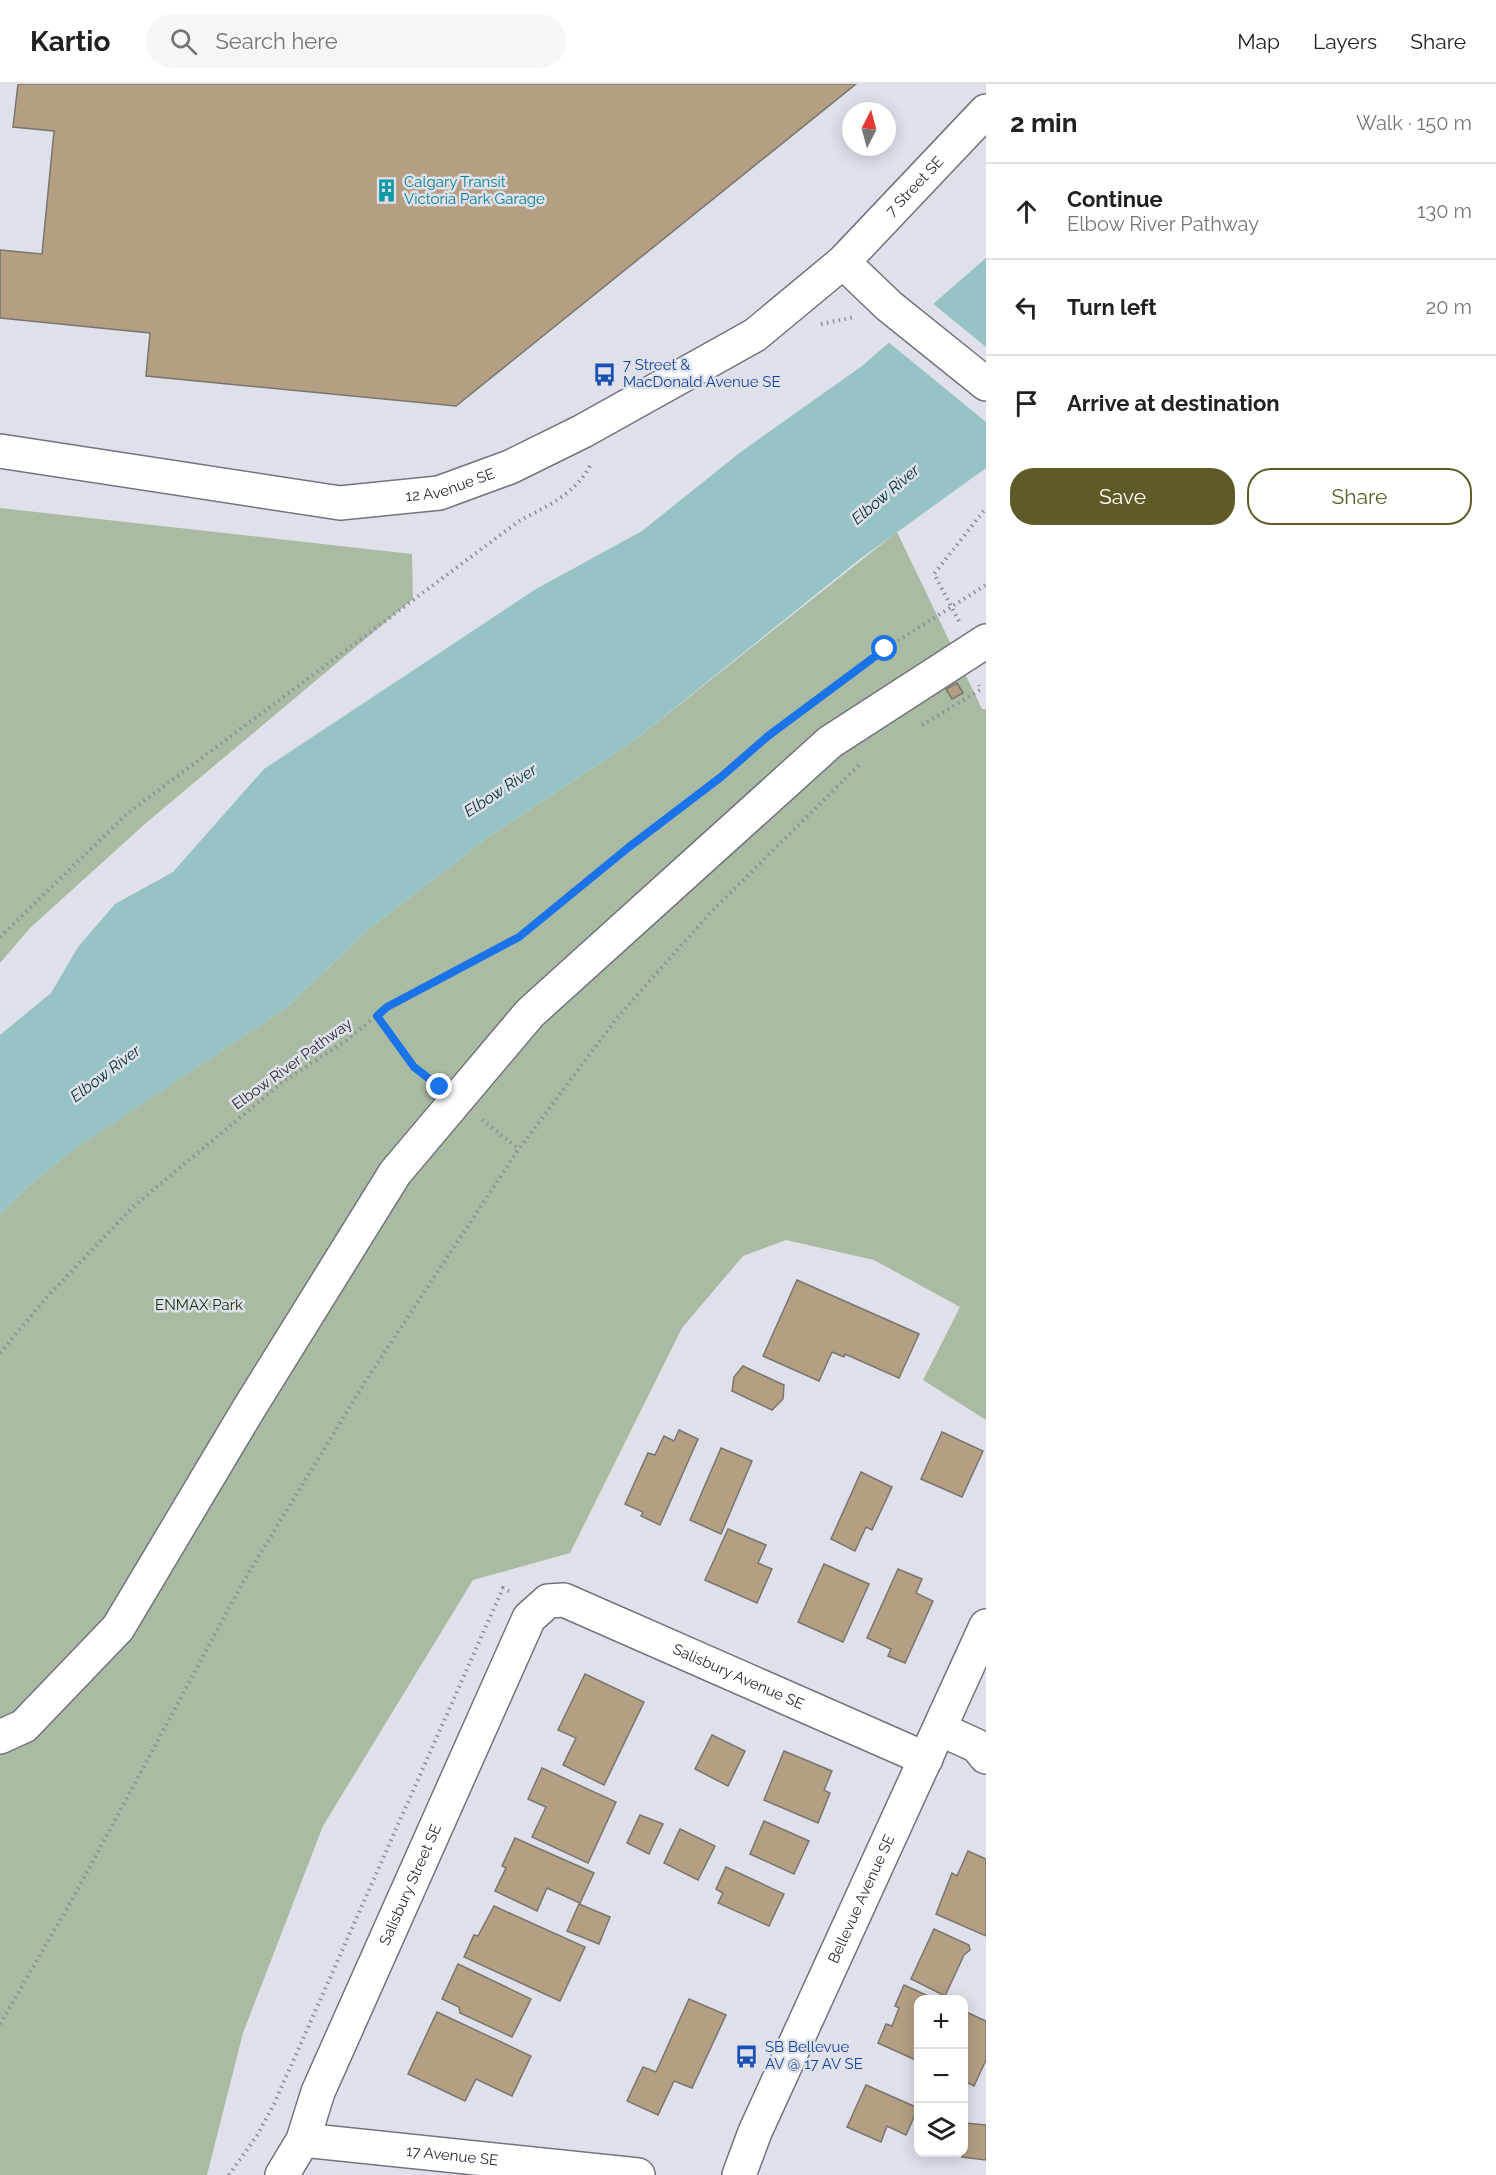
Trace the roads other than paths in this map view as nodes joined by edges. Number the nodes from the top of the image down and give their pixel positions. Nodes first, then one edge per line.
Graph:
1 (986, 111) edge
2 (843, 262) junction
3 (986, 384) edge
4 (0, 451) edge
5 (979, 646) edge
6 (548, 1601) joint
7 (986, 1626) edge
8 (940, 1729) junction
9 (0, 1737) edge
10 (986, 1757) edge
11 (926, 1759) junction
12 (303, 2140) junction
13 (544, 2170) edge
14 (282, 2175) edge
15 (638, 2175) edge
16 (739, 2175) edge

1 - 2 street, 7 Street SE
2 - 3 street
2 - 4 street, 12 Avenue SE
5 - 9 street
6 - 11 street, Salisbury Avenue SE
6 - 12 street, Salisbury Street SE
7 - 8 street, Bellevue Avenue SE
8 - 10 street
8 - 11 street, Bellevue Avenue SE
11 - 16 street, Bellevue Avenue SE
12 - 13 street, 17 Avenue SE
12 - 14 street, Salisbury Street SE
13 - 15 street, 17 Avenue SE

